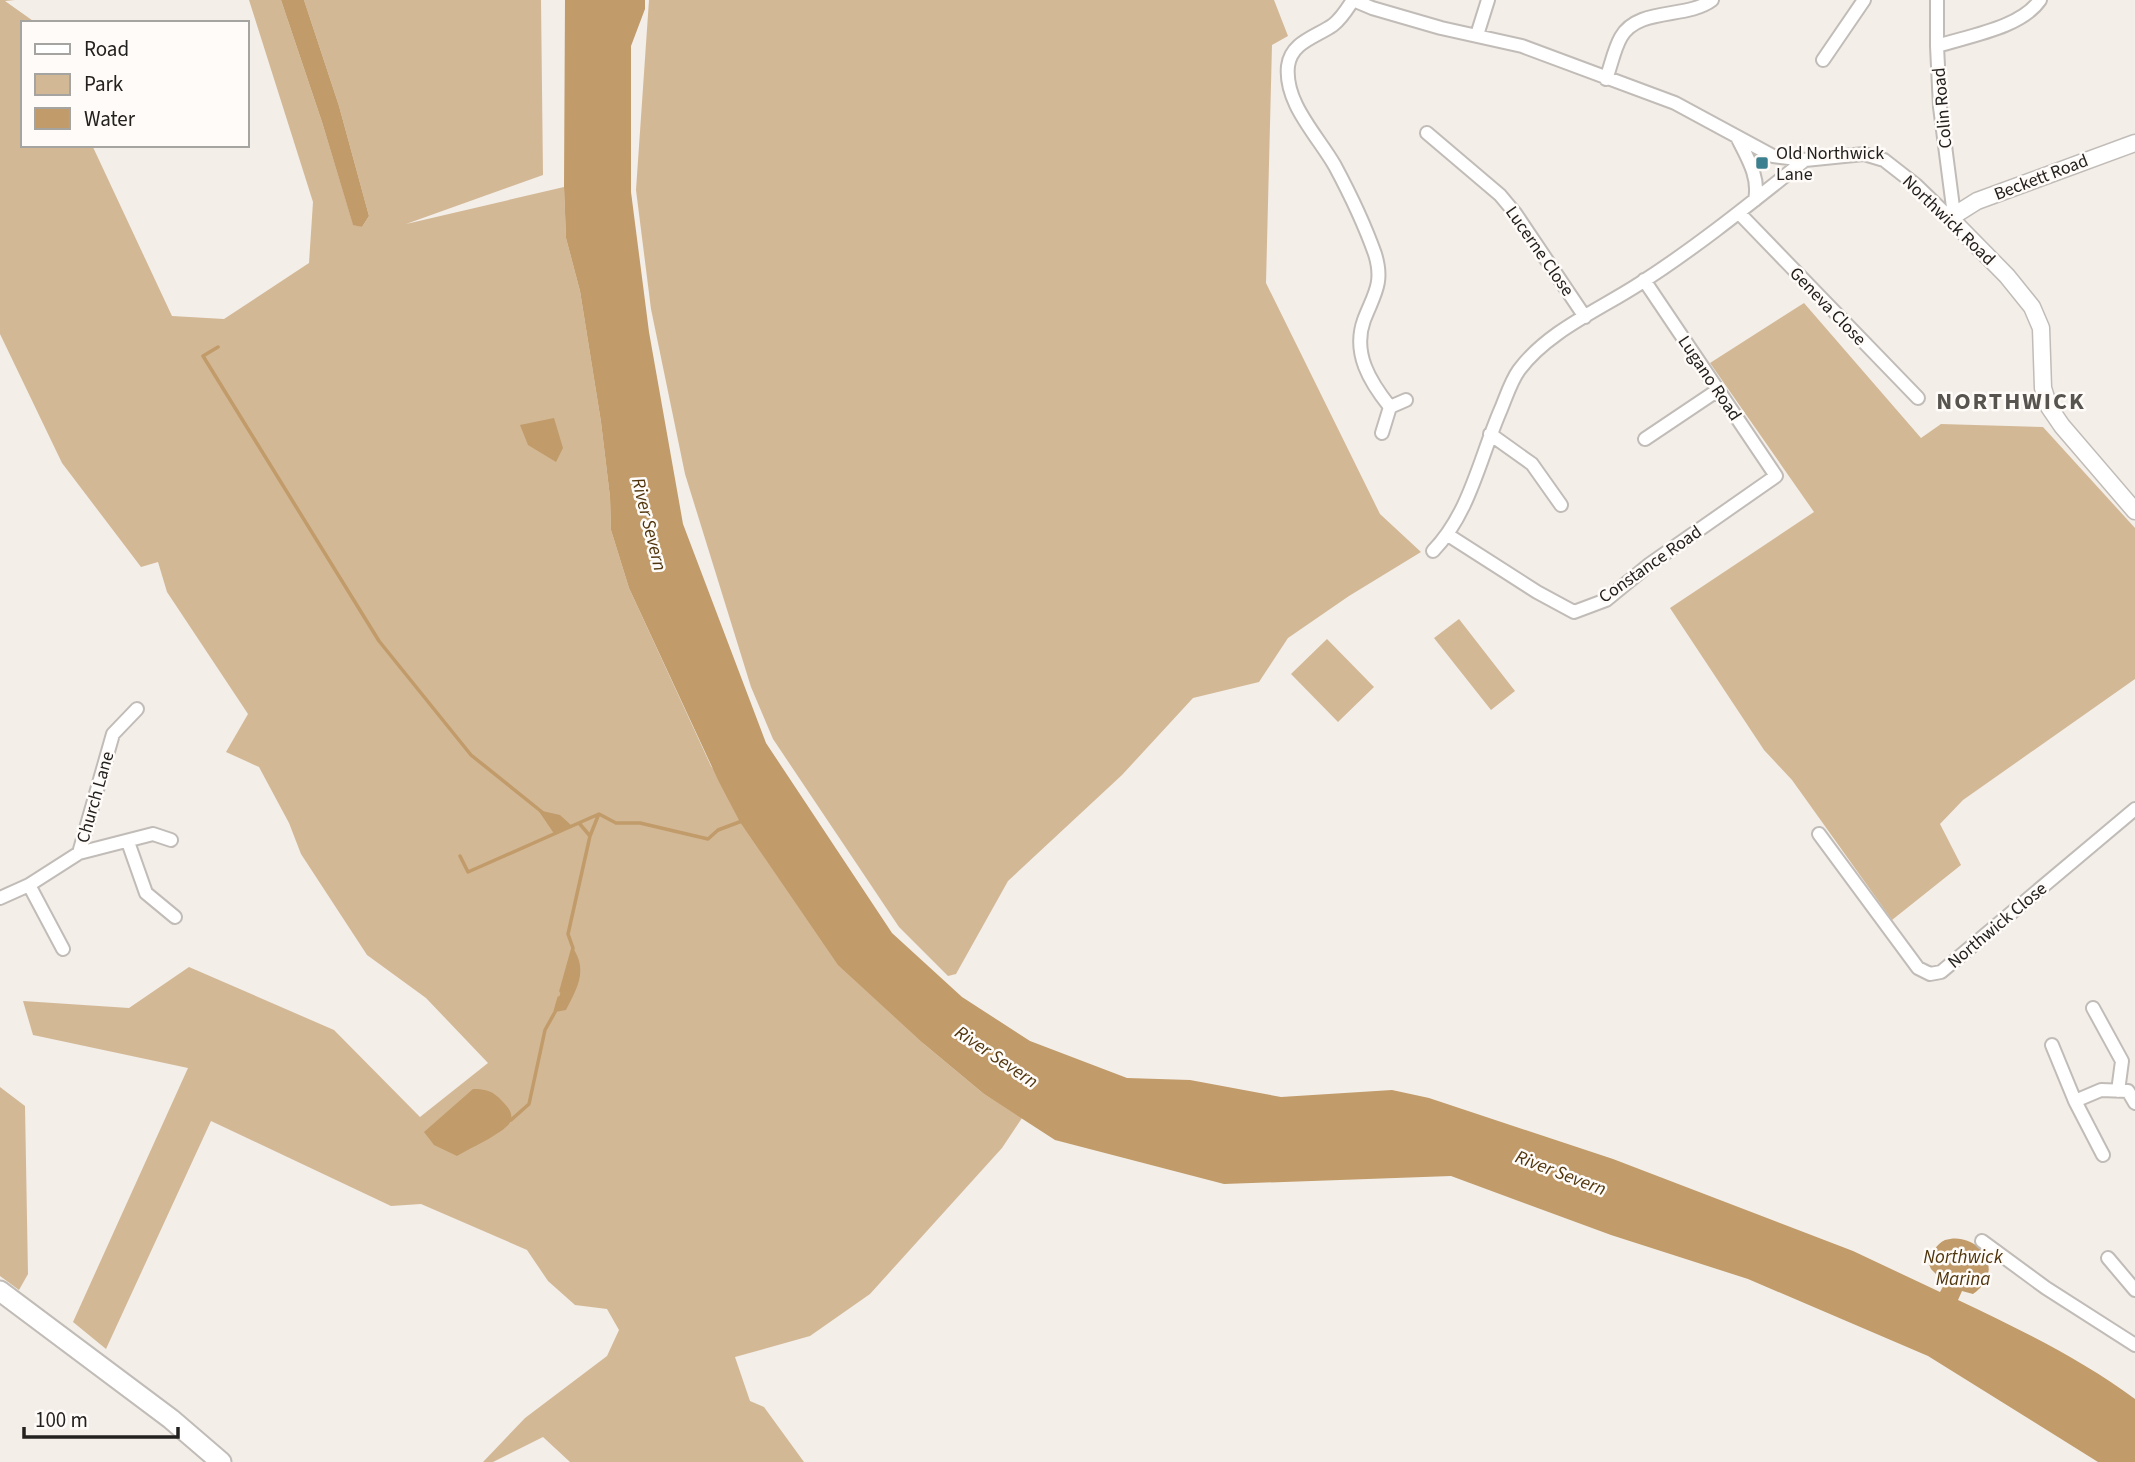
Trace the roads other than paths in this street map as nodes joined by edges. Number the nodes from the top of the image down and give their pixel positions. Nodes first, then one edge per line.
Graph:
1 (1353, 0) edge
2 (1488, 0) edge
3 (1712, 0) edge
4 (1864, 0) edge
5 (1937, 0) edge
6 (2040, 0) edge
7 (1477, 34) junction
8 (1937, 46) junction
9 (1823, 60) dead end
10 (1606, 79) junction
11 (1427, 133) dead end
12 (1737, 137) junction
13 (2135, 143) edge
14 (1805, 160) junction
15 (1755, 200) junction
16 (1739, 213) junction
17 (1952, 216) junction
18 (1644, 280) junction
19 (1585, 317) junction
20 (1718, 390) junction
21 (1918, 398) dead end
22 (1406, 400) dead end
23 (1391, 407) junction
24 (1382, 433) dead end
25 (1490, 435) junction
26 (1645, 439) dead end
27 (1776, 476) joint
28 (1561, 505) dead end
29 (2135, 511) edge
30 (1448, 536) junction
31 (1433, 551) dead end
32 (137, 709) dead end
33 (2135, 809) edge
34 (1819, 834) dead end
35 (171, 840) dead end
36 (128, 842) junction
37 (79, 853) junction
38 (29, 885) junction
39 (0, 898) edge
40 (175, 917) dead end
41 (63, 949) dead end
42 (2093, 1008) dead end
43 (2052, 1045) dead end
44 (2118, 1090) junction
45 (2075, 1101) junction
46 (2135, 1103) edge
47 (2103, 1155) dead end
48 (1982, 1241) dead end
49 (2108, 1258) dead end
50 (2135, 1290) edge
51 (0, 1292) edge
52 (2135, 1345) edge
53 (221, 1462) edge

1 - 7 street, Northwick Road
1 - 23 street
2 - 7 street
3 - 10 street
4 - 9 street
5 - 8 street, Colin Road
6 - 8 street
7 - 10 street, Northwick Road
8 - 17 street, Colin Road
10 - 12 street, Northwick Road
11 - 19 street, Lucerne Close
12 - 14 street, Northwick Road
12 - 15 street
13 - 17 street, Beckett Road
14 - 15 street
14 - 17 street, Northwick Road
15 - 16 street
16 - 18 street
16 - 21 street, Geneva Close
17 - 29 street, Northwick Road
18 - 19 street
18 - 20 street, Lugano Road
19 - 25 street
20 - 26 street
20 - 27 street, Lugano Road
22 - 23 street
23 - 24 street
25 - 28 street
25 - 30 street
27 - 30 street, Constance Road
30 - 31 street
32 - 37 street, Church Lane
33 - 34 street, Northwick Close
35 - 36 street, Church Lane
36 - 37 street, Church Lane
36 - 40 street
37 - 38 street, Church Lane
38 - 39 street, Church Lane
38 - 41 street
42 - 44 street
43 - 45 street
44 - 45 street
44 - 46 street
45 - 47 street
48 - 52 street
49 - 50 street
51 - 53 main road

